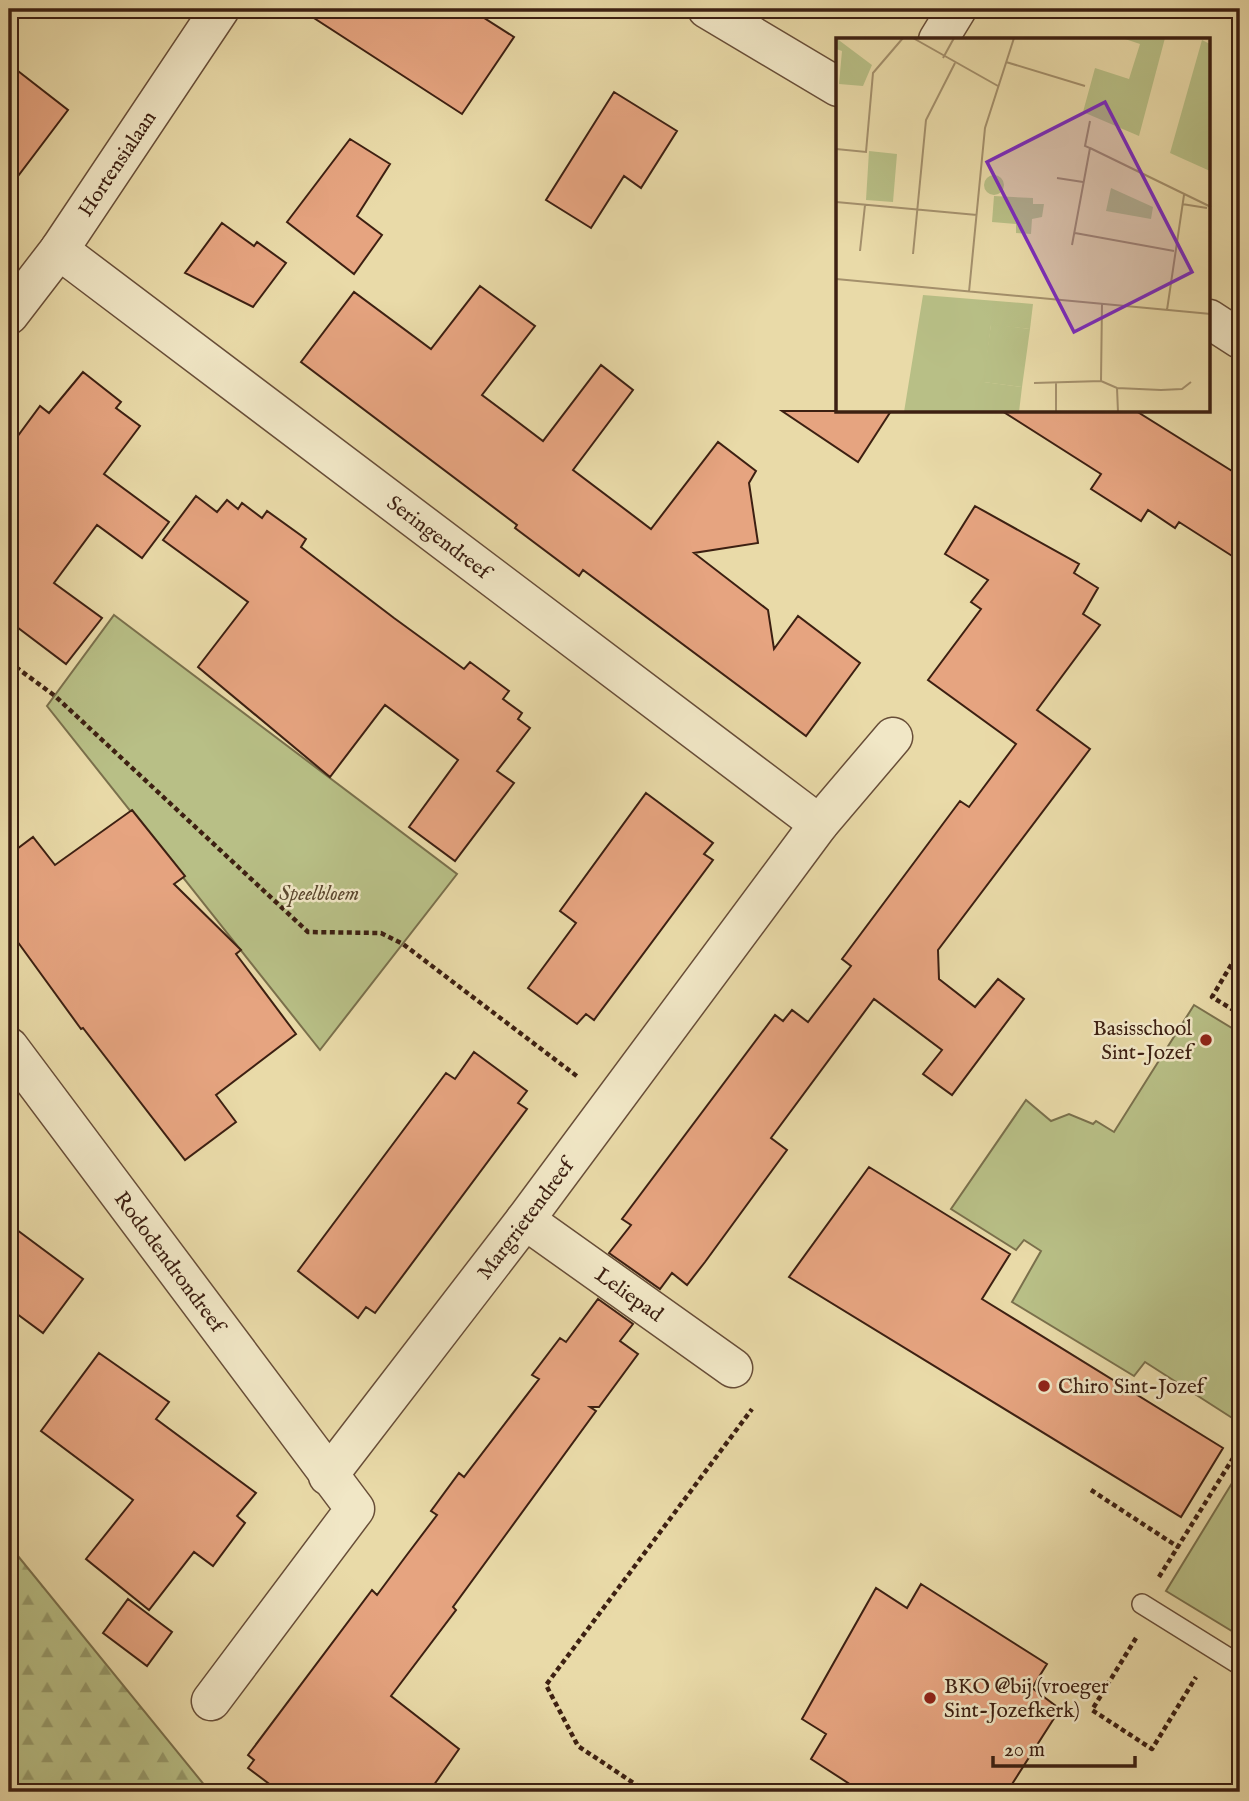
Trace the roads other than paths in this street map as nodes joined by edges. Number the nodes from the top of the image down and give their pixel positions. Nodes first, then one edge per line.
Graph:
1 (220, 9) edge
2 (707, 9) edge
3 (957, 9) edge
4 (939, 38) edge
5 (836, 86) edge
6 (59, 250) junction
7 (9, 315) edge
8 (1210, 320) edge
9 (1240, 339) edge
10 (892, 737) dead end
11 (818, 824) junction
12 (9, 1047) edge
13 (525, 1220) junction
14 (733, 1368) road end
15 (328, 1476) junction
16 (1148, 1608) road end
17 (1240, 1665) edge
18 (211, 1701) dead end

1 - 6 street, Hortensialaan
2 - 5 street
3 - 4 street
6 - 7 street, Hortensialaan
6 - 11 street, Seringendreef
8 - 9 street
10 - 11 street, Margrietendreef
11 - 13 street, Margrietendreef
12 - 15 street, Rododendrondreef
13 - 14 street, Leliepad
13 - 15 street, Margrietendreef
15 - 18 street
16 - 17 lane

